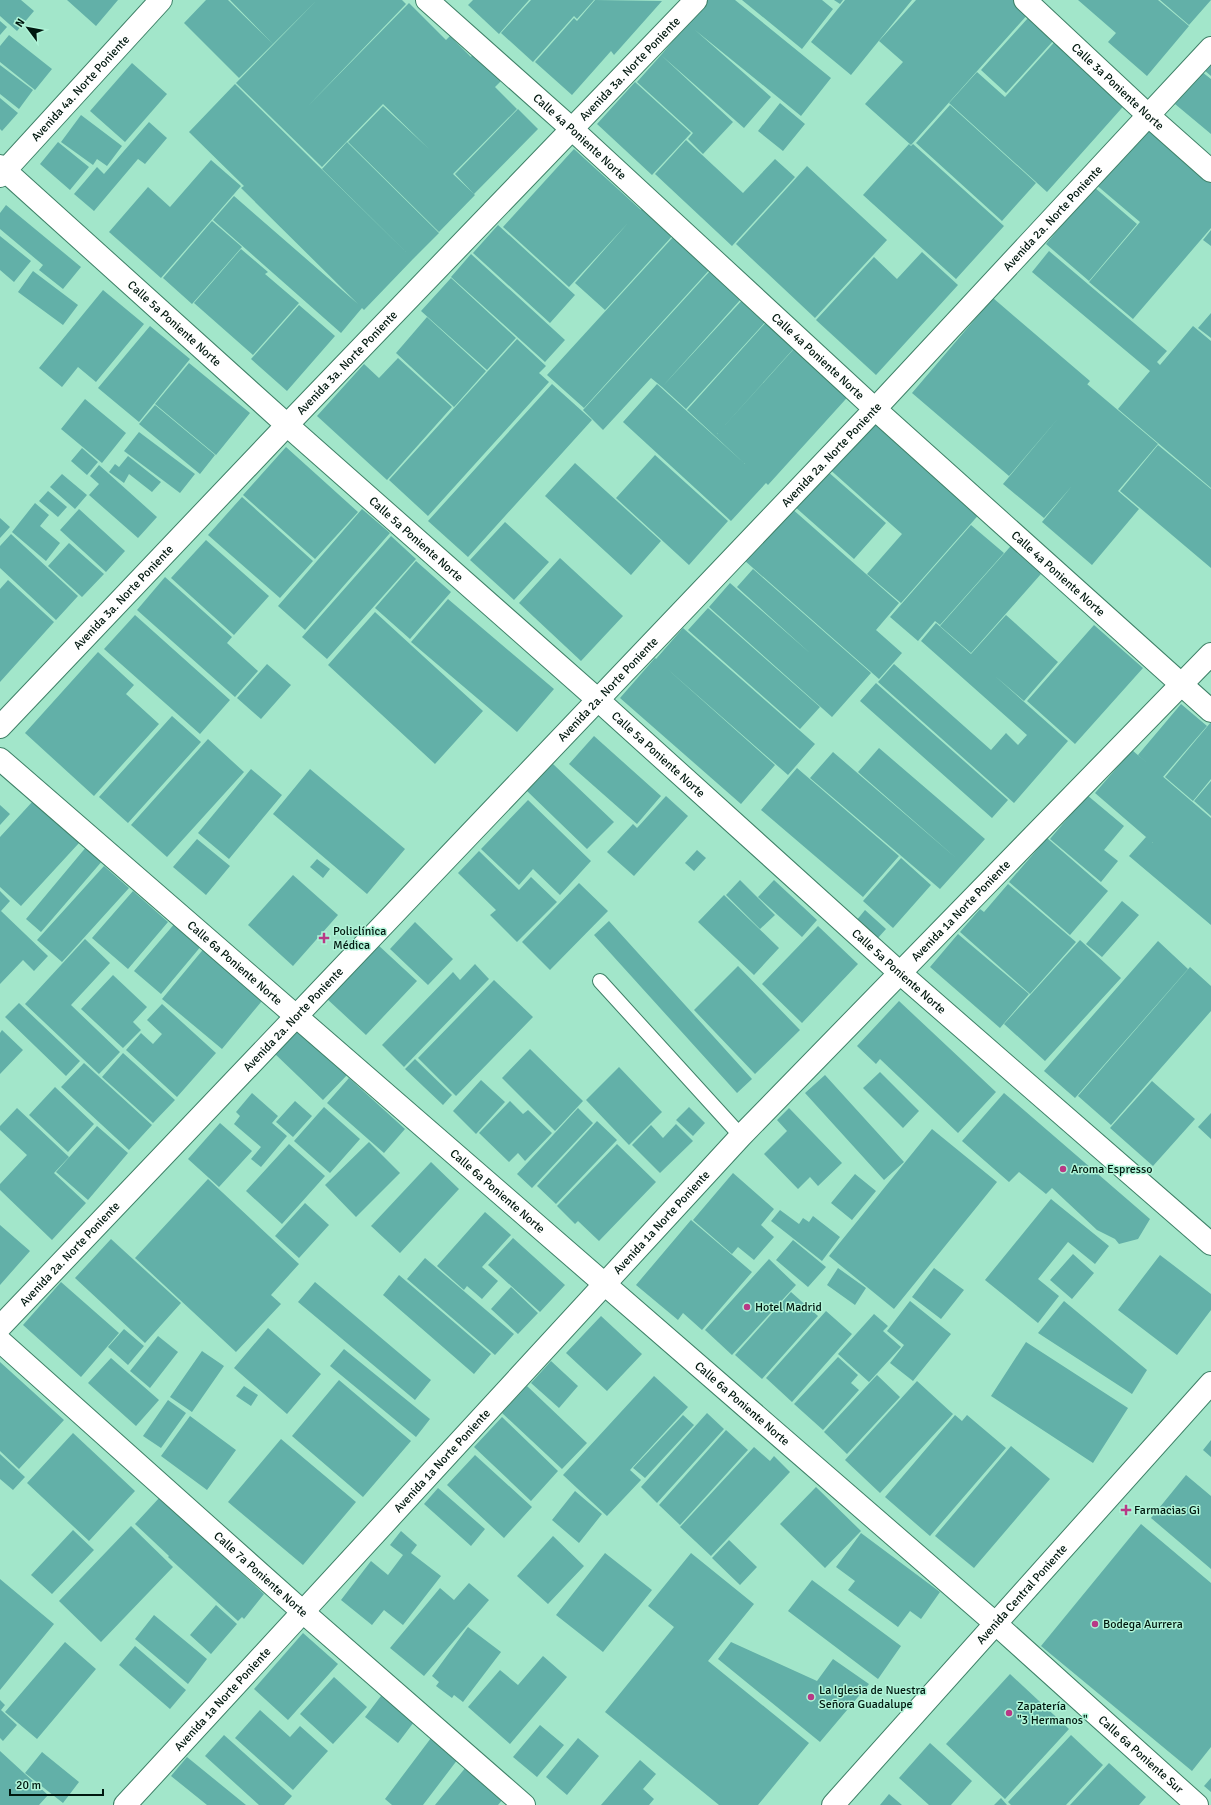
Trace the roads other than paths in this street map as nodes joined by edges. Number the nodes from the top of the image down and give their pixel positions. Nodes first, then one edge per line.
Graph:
1 (161, 0) edge
2 (427, 0) edge
3 (696, 0) edge
4 (1025, 0) edge
5 (1211, 48) edge
6 (1149, 116) junction
7 (573, 130) junction
8 (2, 171) edge
9 (1211, 171) edge
10 (875, 409) junction
11 (287, 425) junction
12 (1211, 654) edge
13 (1181, 686) junction
14 (597, 699) junction
15 (1211, 711) edge
16 (0, 727) edge
17 (0, 758) edge
18 (900, 972) junction
19 (600, 981) dead end
20 (296, 1016) junction
21 (741, 1136) junction
22 (1211, 1244) edge
23 (603, 1284) junction
24 (0, 1327) edge
25 (0, 1341) edge
26 (1211, 1383) edge
27 (303, 1612) junction
28 (996, 1624) junction
29 (125, 1805) edge
30 (524, 1805) edge
31 (833, 1805) edge
32 (1197, 1805) edge

1 - 8 street, Avenida 4a. Norte Poniente
2 - 7 street, Calle 4a Poniente Norte
3 - 7 street, Avenida 3a. Norte Poniente
4 - 6 street, Calle 3a Poniente Norte
5 - 6 street, Avenida 2a. Norte Poniente
6 - 9 street, Calle 3a Poniente Norte
6 - 10 street, Avenida 2a. Norte Poniente
7 - 10 street, Calle 4a Poniente Norte
7 - 11 street, Avenida 3a. Norte Poniente
8 - 11 street, Calle 5a Poniente Norte
10 - 13 street, Calle 4a Poniente Norte
10 - 14 street, Avenida 2a. Norte Poniente
11 - 14 street, Calle 5a Poniente Norte
11 - 16 street, Avenida 3a. Norte Poniente
12 - 13 street, Avenida 1a Norte Poniente
13 - 15 street, Calle 4a Poniente Norte
13 - 18 street, Avenida 1a Norte Poniente
14 - 18 street, Calle 5a Poniente Norte
14 - 20 street, Avenida 2a. Norte Poniente
17 - 20 street, Calle 6a Poniente Norte
18 - 21 street, Avenida 1a Norte Poniente
18 - 22 street, Calle 5a Poniente Norte
19 - 21 lane
20 - 23 street, Calle 6a Poniente Norte
20 - 24 street, Avenida 2a. Norte Poniente
21 - 23 street, Avenida 1a Norte Poniente
23 - 27 street, Avenida 1a Norte Poniente
23 - 28 street, Calle 6a Poniente Norte
25 - 27 street, Calle 7a Poniente Norte
26 - 28 street, Avenida Central Poniente
27 - 29 street, Avenida 1a Norte Poniente
27 - 30 street, Calle 7a Poniente Norte
28 - 31 street, Avenida Central Poniente
28 - 32 street, Calle 6a Poniente Sur

